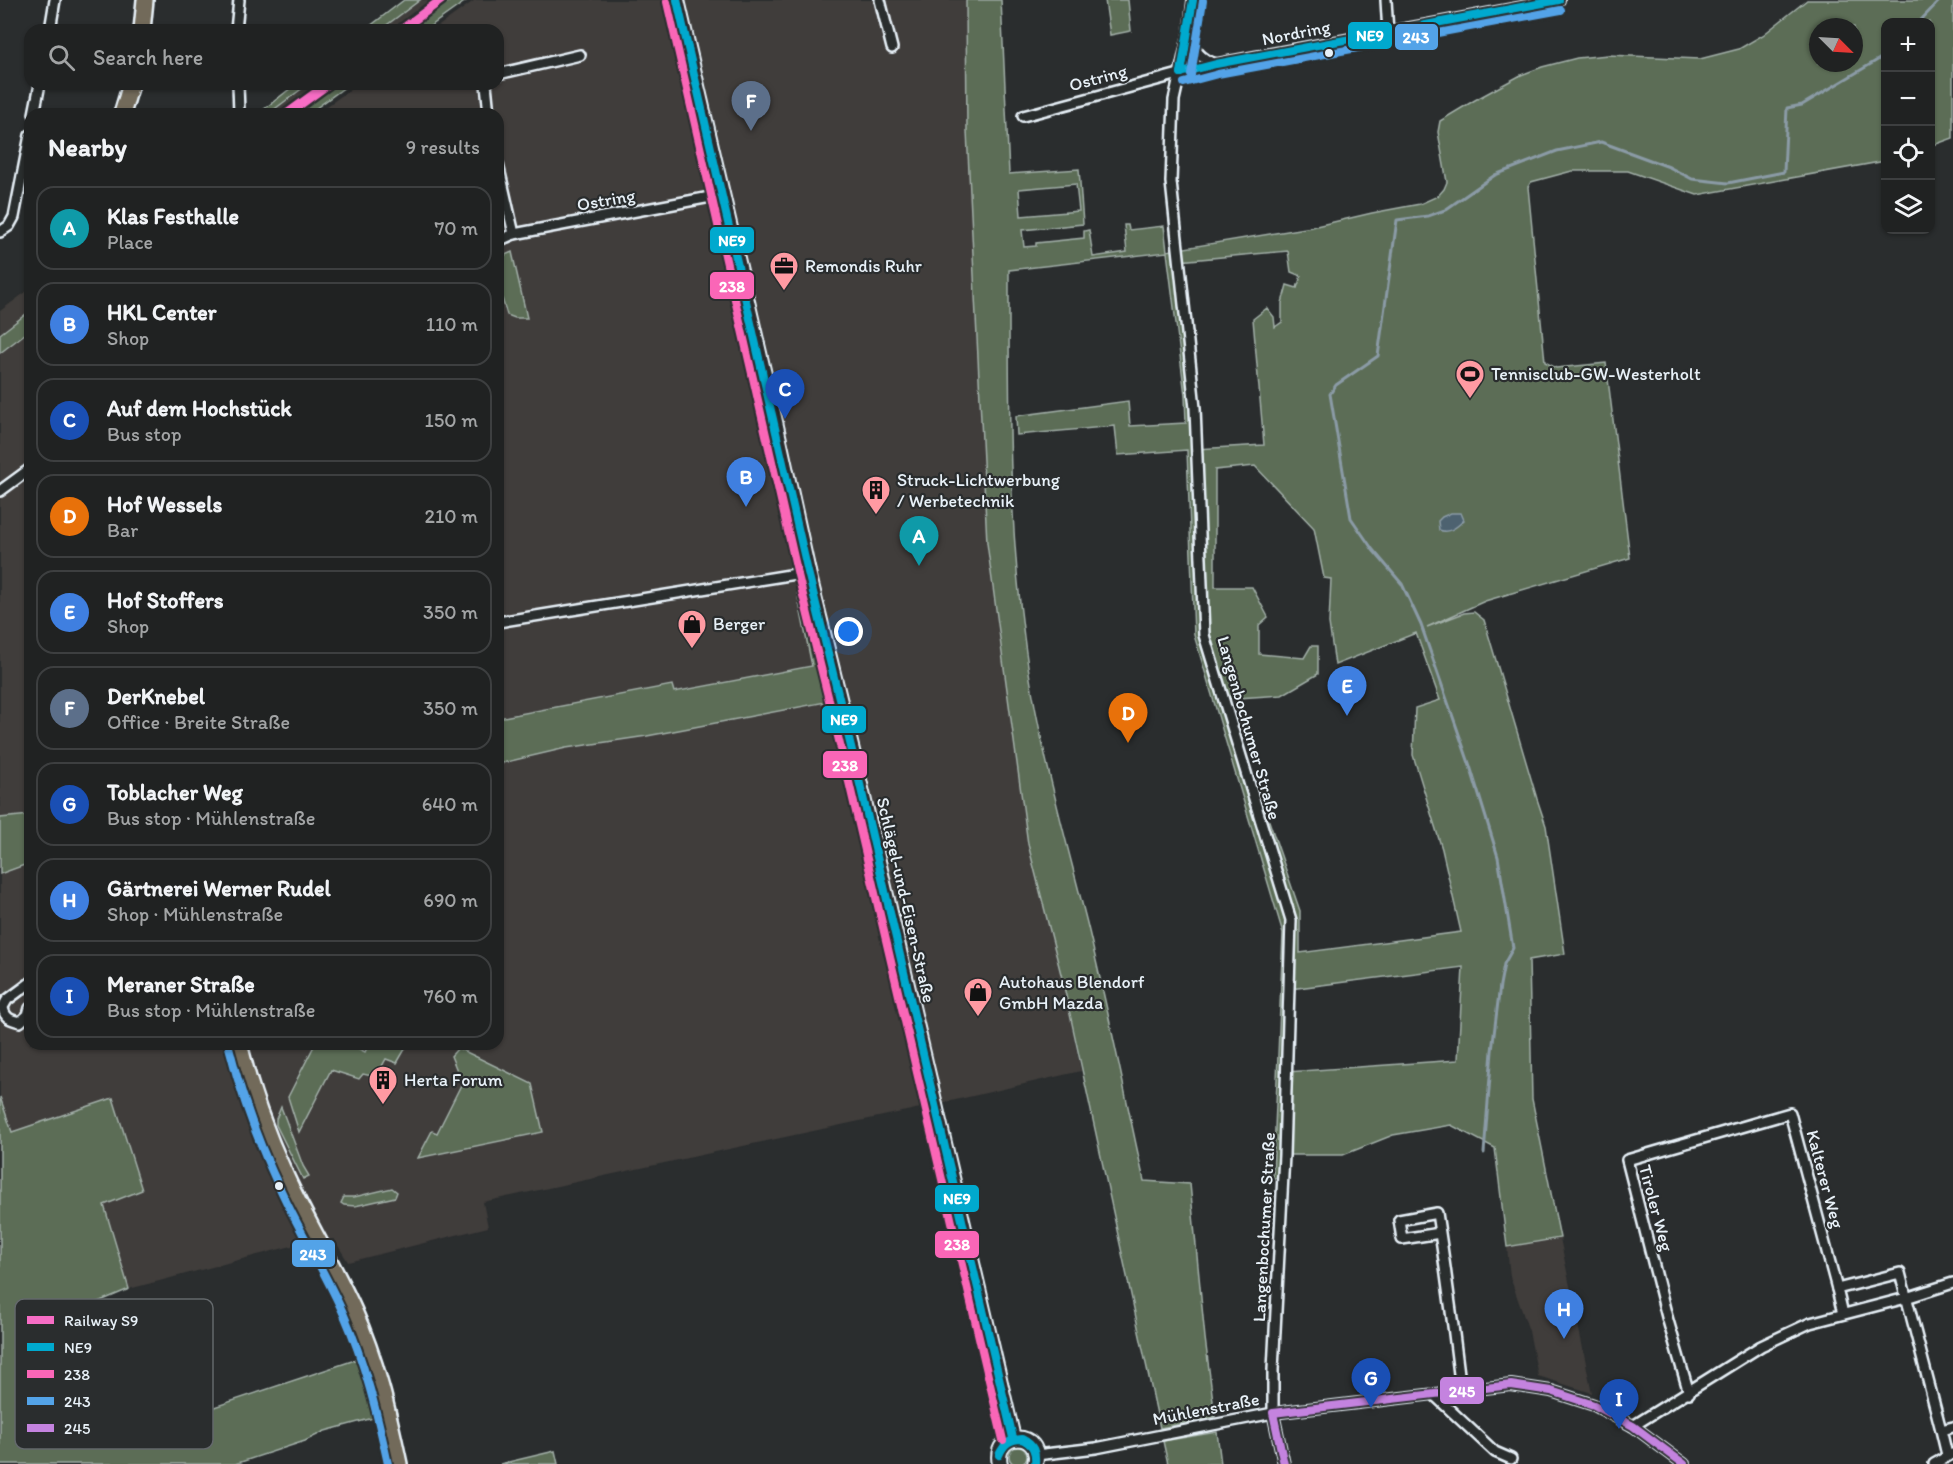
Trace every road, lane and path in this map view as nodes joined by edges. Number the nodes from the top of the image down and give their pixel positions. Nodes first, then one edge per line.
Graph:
1 (56, 0) edge
2 (146, 0) edge
3 (239, 0) edge
4 (676, 0) edge
5 (880, 0) edge
6 (1193, 0) edge
7 (1386, 0) edge
8 (1559, 0) edge
9 (51, 24) edge
10 (143, 24) edge
11 (237, 24) edge
12 (1189, 33) junction
13 (1388, 33) junction
14 (892, 48) dead end
15 (580, 55) dead end
16 (1216, 64) junction
17 (504, 73) edge
18 (1181, 73) junction
19 (39, 90) edge
20 (129, 90) edge
21 (238, 90) edge
22 (487, 90) edge
23 (35, 108) edge
24 (124, 108) edge
25 (238, 108) edge
26 (488, 108) edge
27 (1023, 116) dead end
28 (24, 165) edge
29 (504, 190) edge
30 (721, 195) junction
31 (0, 232) edge
32 (514, 234) junction
33 (504, 238) edge
34 (24, 473) edge
35 (0, 491) edge
36 (807, 572) junction
37 (504, 621) edge
38 (24, 987) edge
39 (24, 1018) edge
40 (240, 1050) edge
41 (1754, 1124) joint
42 (1440, 1233) junction
43 (1953, 1283) edge
44 (1837, 1289) junction
45 (1906, 1298) junction
46 (1843, 1314) junction
47 (1461, 1390) junction
48 (1689, 1393) junction
49 (1432, 1394) junction
50 (1273, 1413) junction
51 (1633, 1426) junction
52 (1953, 1427) edge
53 (1941, 1430) junction
54 (1013, 1438) junction
55 (1950, 1455) edge
56 (1511, 1459) dead end
57 (1036, 1460) edge
58 (399, 1464) edge
59 (1000, 1464) edge
60 (1284, 1464) edge
61 (1684, 1464) edge
62 (1934, 1464) edge

1 - 9 street
2 - 10 main road
3 - 11 street
4 - 30 street, Schlägel-und-Eisen-Straße
5 - 14 street
6 - 12 street, Langenbochumer Straße
7 - 13 street
8 - 13 street, Nordring
12 - 16 street
12 - 18 street, Langenbochumer Straße
13 - 16 street, Nordring
15 - 17 street
16 - 18 street, Nordring
18 - 27 street, Ostring
18 - 50 street, Langenbochumer Straße
19 - 23 street
20 - 24 main road
21 - 25 street
22 - 26 street
28 - 31 street
29 - 32 street
30 - 32 street, Ostring
30 - 36 street, Schlägel-und-Eisen-Straße
32 - 33 street, Ostring
34 - 35 street
36 - 37 street
36 - 54 street, Schlägel-und-Eisen-Straße
38 - 39 street
40 - 58 main road
41 - 44 street, Kalterer Weg
41 - 48 street, Tiroler Weg
42 - 42 street
42 - 47 street
43 - 45 street
44 - 45 street
44 - 46 street
45 - 46 street
45 - 53 street
46 - 48 street
47 - 49 street, Mühlenstraße
47 - 51 street, Mühlenstraße
48 - 51 street
49 - 50 street, Mühlenstraße
49 - 56 street
50 - 57 street, Mühlenstraße
50 - 60 street, Langenbochumer Straße
51 - 61 street, Mühlenstraße
52 - 53 street
53 - 55 street
54 - 57 street
54 - 59 street
55 - 62 street

